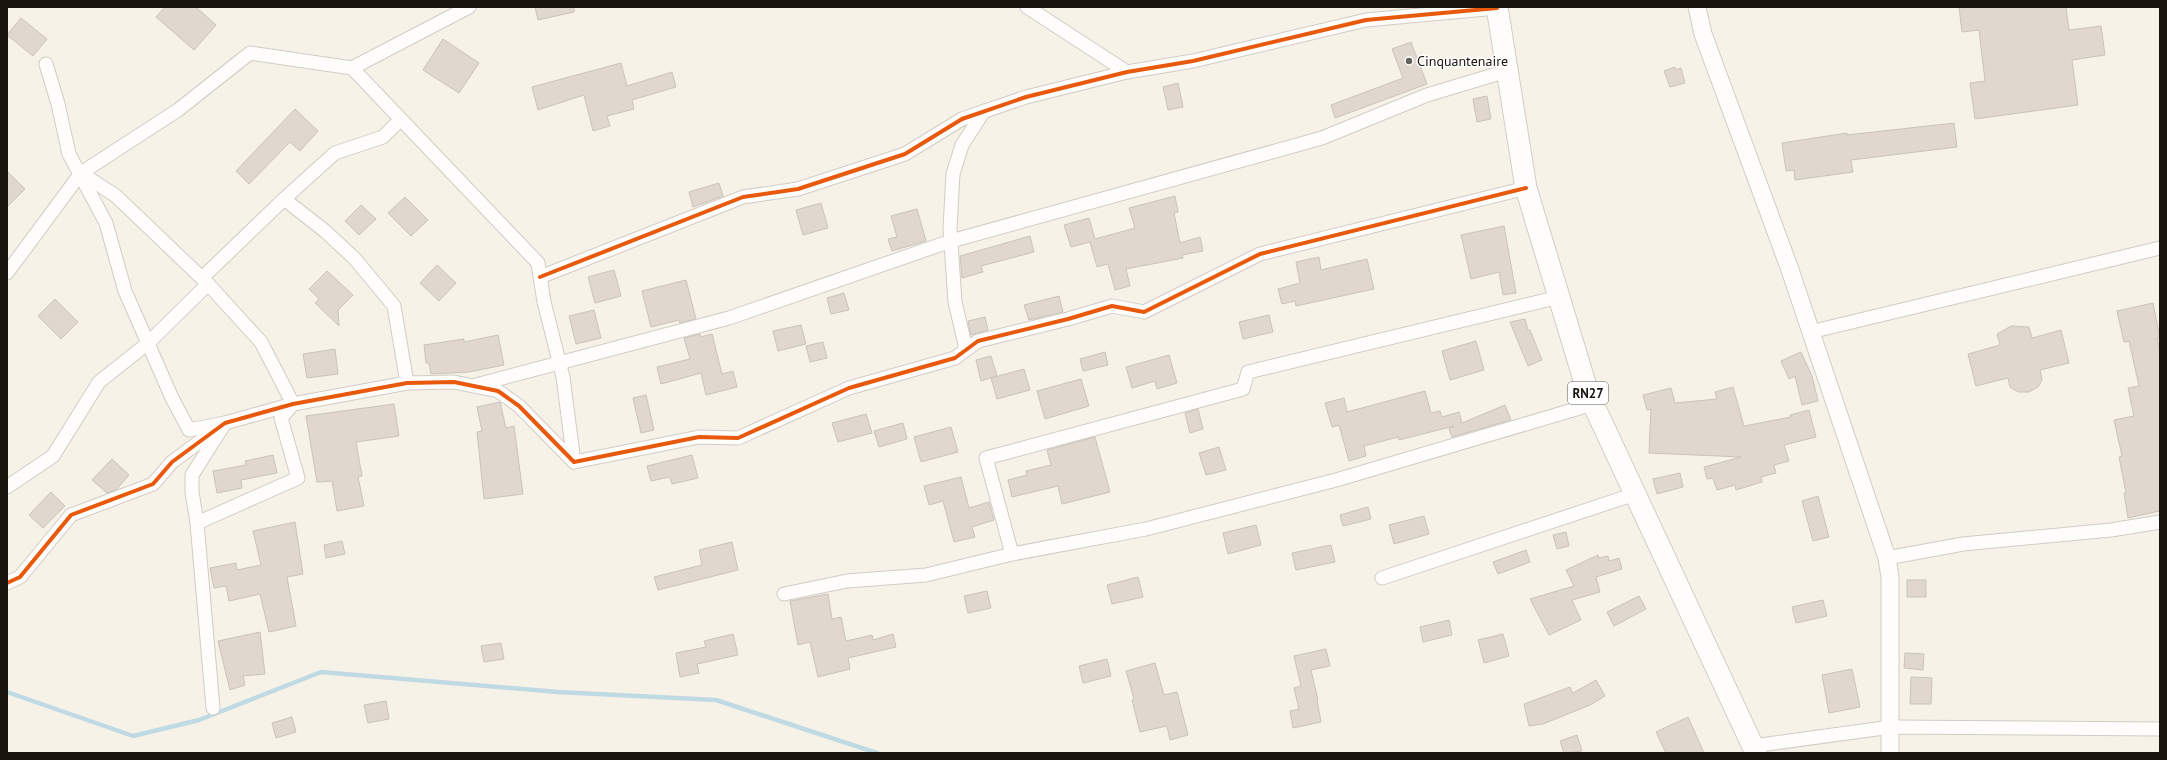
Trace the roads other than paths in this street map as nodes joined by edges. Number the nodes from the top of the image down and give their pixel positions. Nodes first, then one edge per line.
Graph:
1 (469, 7) edge
2 (1027, 7) edge
3 (1698, 7) edge
4 (1497, 8) edge
5 (46, 64) dead end
6 (352, 68) junction
7 (1507, 71) junction
8 (1128, 72) junction
9 (984, 111) junction
10 (400, 120) junction
11 (81, 173) junction
12 (1526, 188) junction
13 (284, 199) junction
14 (951, 241) junction
15 (2160, 248) edge
16 (7, 273) edge
17 (540, 277) junction
18 (205, 281) junction
19 (1559, 297) junction
20 (1810, 332) junction
21 (148, 343) junction
22 (966, 349) junction
23 (559, 364) junction
24 (407, 383) junction
25 (473, 386) junction
26 (293, 404) junction
27 (1593, 404) junction
28 (225, 422) junction
29 (574, 462) junction
30 (7, 487) edge
31 (1635, 494) junction
32 (2160, 522) edge
33 (197, 523) junction
34 (1012, 554) junction
35 (1886, 558) junction
36 (1382, 578) dead end
37 (7, 583) edge
38 (784, 594) dead end
39 (213, 708) dead end
40 (1891, 727) junction
41 (2160, 729) edge
42 (1754, 750) edge
43 (1890, 753) edge

1 - 6 street
2 - 8 street
3 - 20 street
4 - 7 main road, RN27
4 - 8 street
5 - 11 street
6 - 10 street
6 - 11 street
7 - 12 main road, RN27
7 - 14 street
8 - 9 street
9 - 14 street
9 - 17 street
10 - 13 street
10 - 17 street
11 - 16 street
11 - 18 street
11 - 21 street
12 - 19 main road, RN27
12 - 22 street
13 - 18 street
13 - 24 street
14 - 22 street
14 - 23 street
15 - 20 street
17 - 23 street
18 - 21 street
18 - 26 street
19 - 27 main road, RN27
19 - 34 street
20 - 35 street
21 - 28 street
21 - 30 street
22 - 29 street
23 - 25 street
23 - 29 street
24 - 25 street
24 - 26 street
25 - 29 street
26 - 28 street
26 - 33 street
27 - 31 main road, RN27
27 - 34 street
28 - 33 street
28 - 37 street
31 - 36 street
31 - 42 main road, RN27
32 - 35 street
33 - 39 street
34 - 38 street
35 - 40 street
40 - 41 street
40 - 42 street
40 - 43 street

